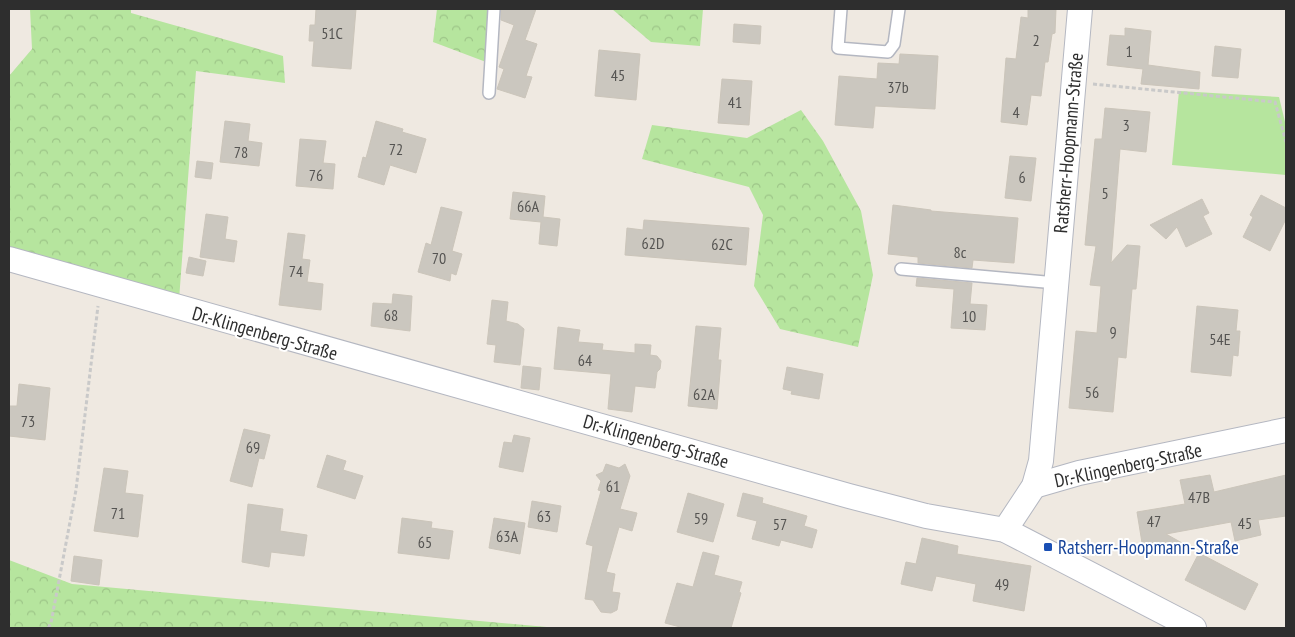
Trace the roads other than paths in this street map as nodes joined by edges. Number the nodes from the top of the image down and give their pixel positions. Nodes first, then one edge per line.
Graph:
1 (494, 9) edge
2 (841, 9) edge
3 (899, 9) edge
4 (1080, 9) edge
5 (489, 93) dead end
6 (9, 259) edge
7 (901, 269) dead end
8 (1056, 283) junction
9 (1286, 430) edge
10 (1034, 486) junction
11 (1005, 530) junction
12 (1194, 628) edge

1 - 5 lane
2 - 3 lane
4 - 8 street, Ratsherr-Hoopmann-Straße
6 - 11 street, Dr.-Klingenberg-Straße
7 - 8 lane
8 - 10 street, Ratsherr-Hoopmann-Straße
9 - 10 street, Dr.-Klingenberg-Straße
10 - 11 street, Dr.-Klingenberg-Straße
11 - 12 street

